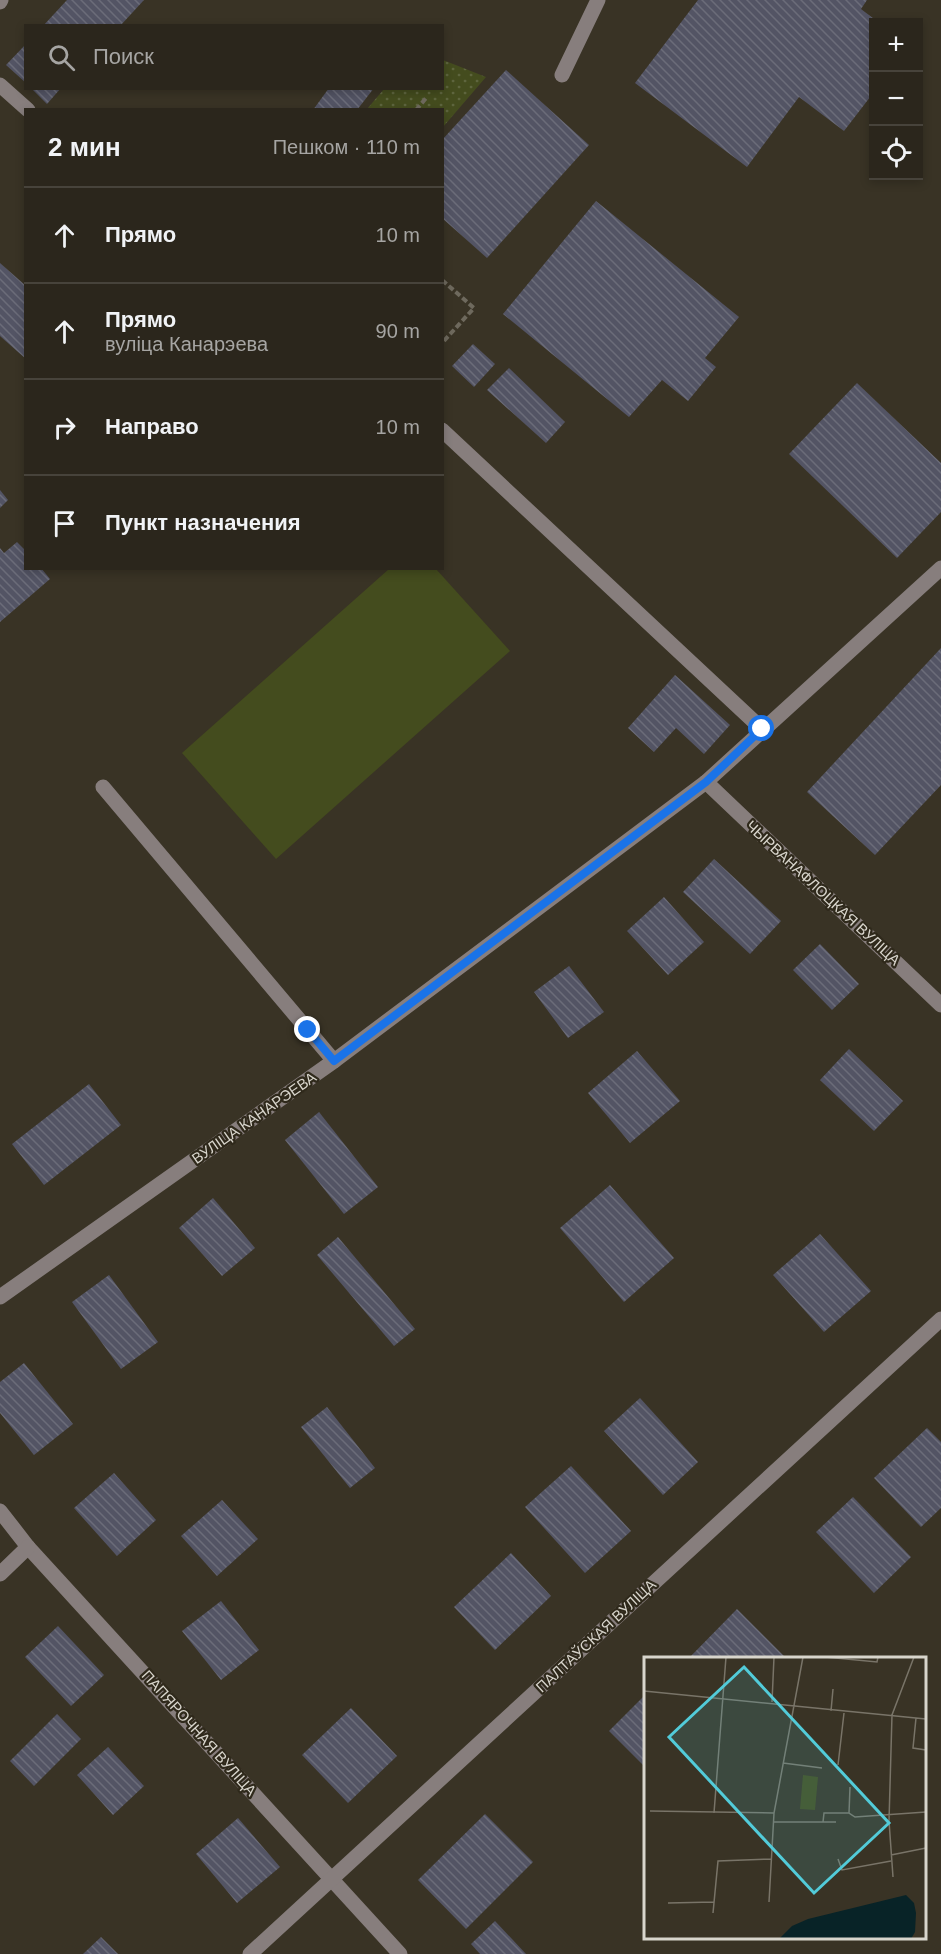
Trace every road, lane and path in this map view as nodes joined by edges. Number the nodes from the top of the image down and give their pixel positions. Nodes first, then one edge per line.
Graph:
1 (598, 0) edge
2 (562, 75) dead end
3 (0, 85) edge
4 (427, 97) dead end
5 (26, 108) edge
6 (418, 108) edge
7 (444, 282) edge
8 (444, 341) edge
9 (444, 432) edge
10 (941, 568) edge
11 (762, 729) junction
12 (706, 782) junction
13 (103, 787) dead end
14 (941, 1005) edge
15 (334, 1061) junction
16 (0, 1297) edge
17 (941, 1319) edge
18 (0, 1511) edge
19 (28, 1546) junction
20 (0, 1574) edge
21 (332, 1879) junction
22 (250, 1954) edge
23 (400, 1954) edge

1 - 2 street
3 - 5 street
4 - 6 path
7 - 8 path
9 - 11 street
10 - 11 street, ВУЛІЦА КАНАРЭЕВА
11 - 12 street, ВУЛІЦА КАНАРЭЕВА
12 - 14 street, ЧЫРВАНАФЛОЦКАЯ ВУЛІЦА
12 - 15 street, ВУЛІЦА КАНАРЭЕВА
13 - 15 street
15 - 16 street, ВУЛІЦА КАНАРЭЕВА
17 - 21 street, ПАЛТАЎСКАЯ ВУЛІЦА
18 - 19 street, ПАПЯРОЧНАЯ ВУЛІЦА
19 - 20 street
19 - 21 street, ПАПЯРОЧНАЯ ВУЛІЦА
21 - 22 street, ПАЛТАЎСКАЯ ВУЛІЦА
21 - 23 street, ПАПЯРОЧНАЯ ВУЛІЦА

